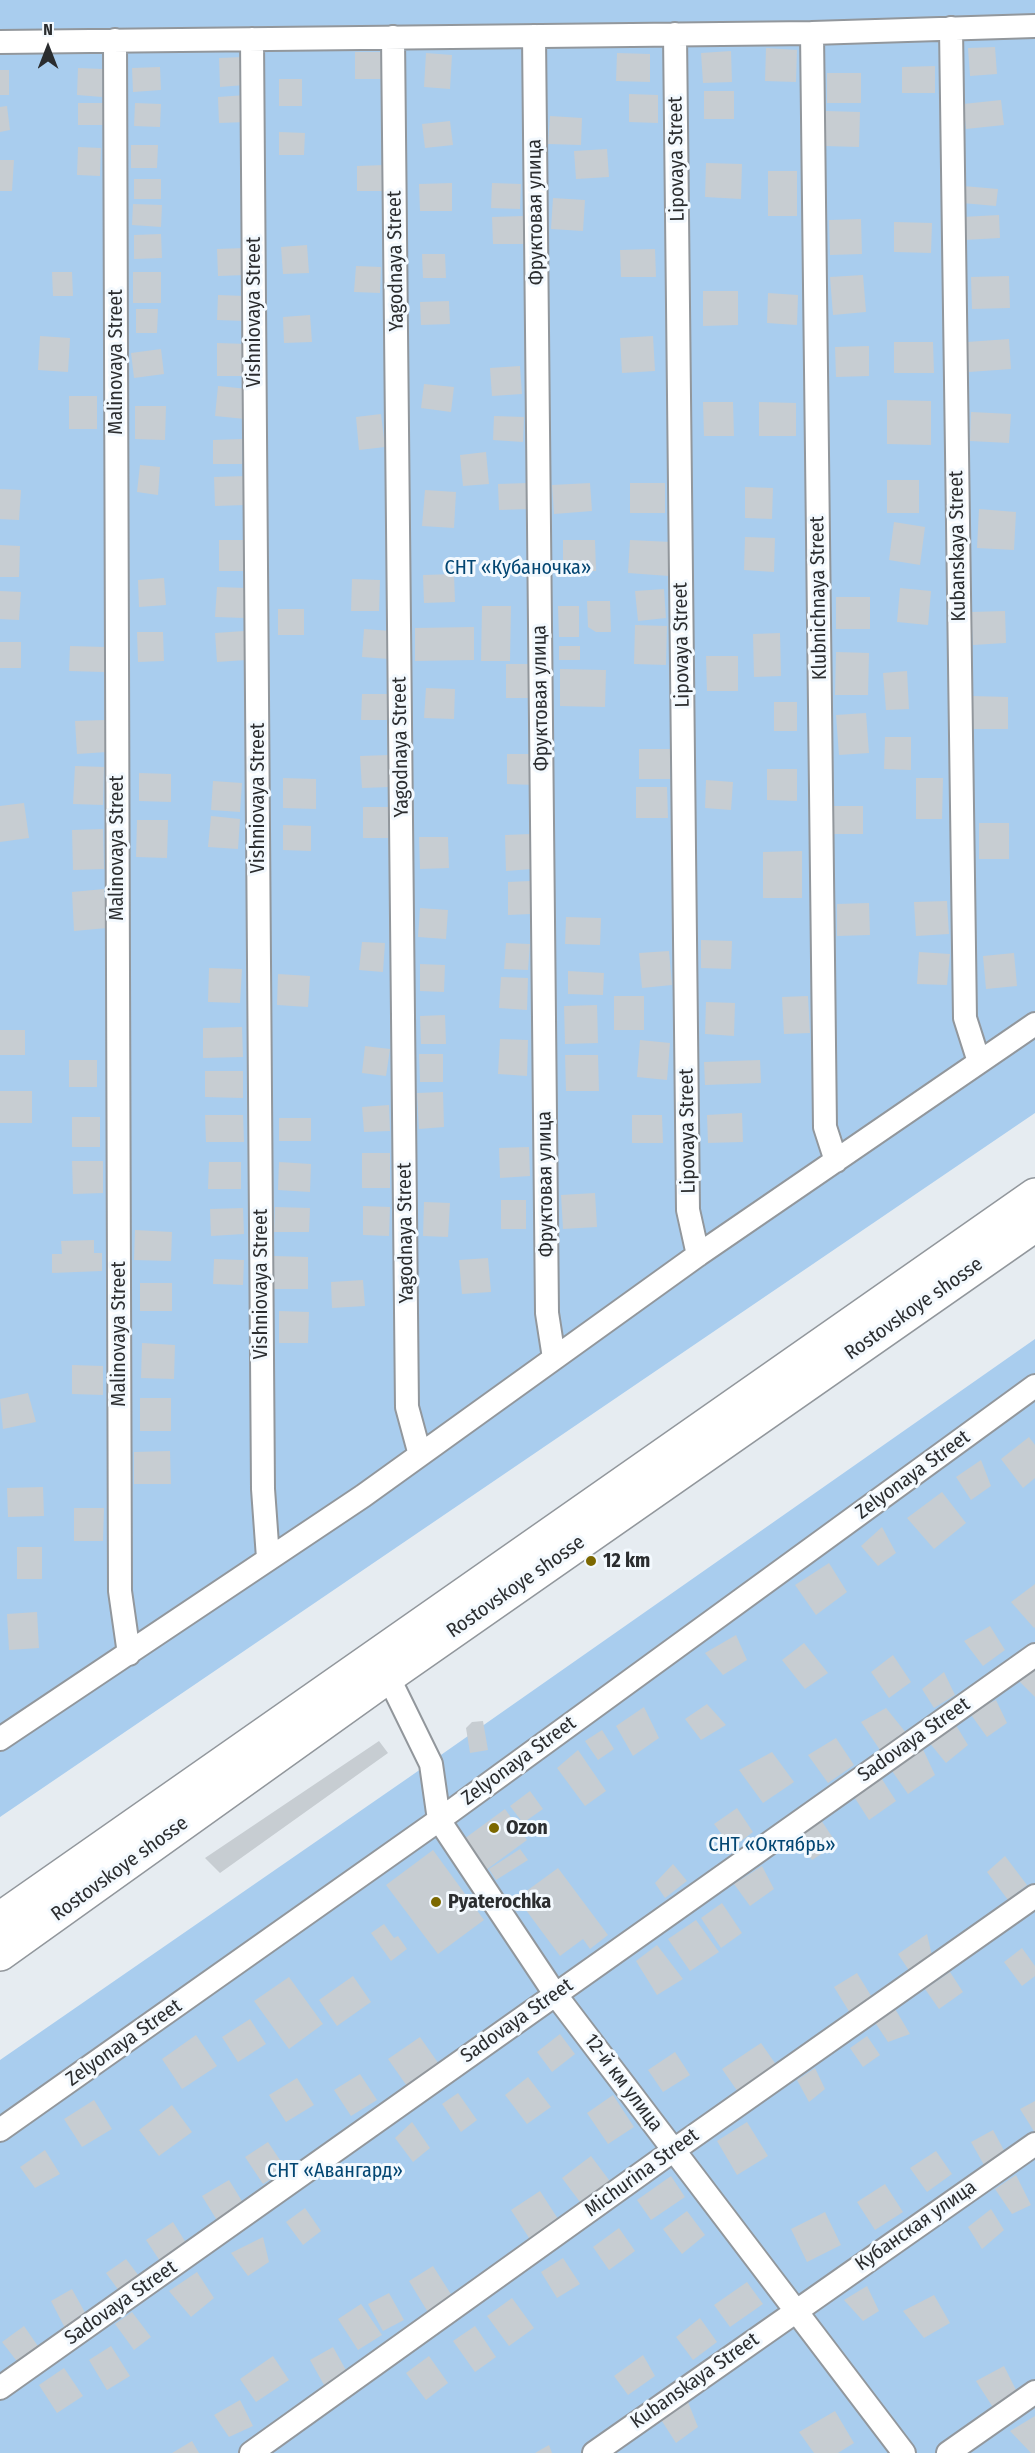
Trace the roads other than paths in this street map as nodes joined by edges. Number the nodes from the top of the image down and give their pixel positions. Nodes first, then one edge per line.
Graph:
1 (1035, 26) edge
2 (951, 28) junction
3 (812, 33) junction
4 (675, 34) junction
5 (534, 36) junction
6 (393, 37) junction
7 (252, 39) junction
8 (115, 40) junction
9 (0, 42) edge
10 (1035, 1024) edge
11 (979, 1062) junction
12 (836, 1161) junction
13 (1035, 1195) edge
14 (1035, 1225) edge
15 (698, 1255) junction
16 (554, 1358) junction
17 (1035, 1386) edge
18 (420, 1455) junction
19 (268, 1558) junction
20 (129, 1654) junction
21 (1035, 1655) edge
22 (382, 1665) junction
23 (0, 1739) edge
24 (439, 1820) junction
25 (1035, 1896) edge
26 (0, 1919) edge
27 (0, 1954) edge
28 (555, 1994) junction
29 (0, 2130) edge
30 (1035, 2144) edge
31 (674, 2150) junction
32 (797, 2309) junction
33 (0, 2388) edge
34 (1035, 2392) edge
35 (251, 2453) edge
36 (594, 2453) edge
37 (904, 2453) edge
38 (948, 2453) edge

1 - 2 street
2 - 3 street
2 - 11 street, Kubanskaya Street
3 - 4 street
3 - 12 street, Klubnichnaya Street
4 - 5 street
4 - 15 street, Lipovaya Street
5 - 6 street
5 - 16 street, Фруктовая улица
6 - 7 street
6 - 18 street, Yagodnaya Street
7 - 8 street
7 - 19 street, Vishniovaya Street
8 - 9 street
8 - 20 street, Malinovaya Street
10 - 11 street
11 - 12 street
12 - 15 street
13 - 22 highway, Rostovskoye shosse
14 - 22 highway, Rostovskoye shosse
15 - 16 street
16 - 18 street
17 - 24 street, Zelyonaya Street
18 - 19 street
19 - 20 street
20 - 23 street
21 - 28 street, Sadovaya Street
22 - 24 street
22 - 26 highway, Rostovskoye shosse
22 - 27 highway, Rostovskoye shosse
24 - 28 street, 12-й км улица
24 - 29 street, Zelyonaya Street
25 - 31 street, Michurina Street
28 - 31 street, 12-й км улица
28 - 33 street, Sadovaya Street
30 - 32 street, Кубанская улица
31 - 32 street, 12-й км улица
31 - 35 street, Michurina Street
32 - 36 street, Kubanskaya Street
32 - 37 street, 12-й км улица
34 - 38 street

